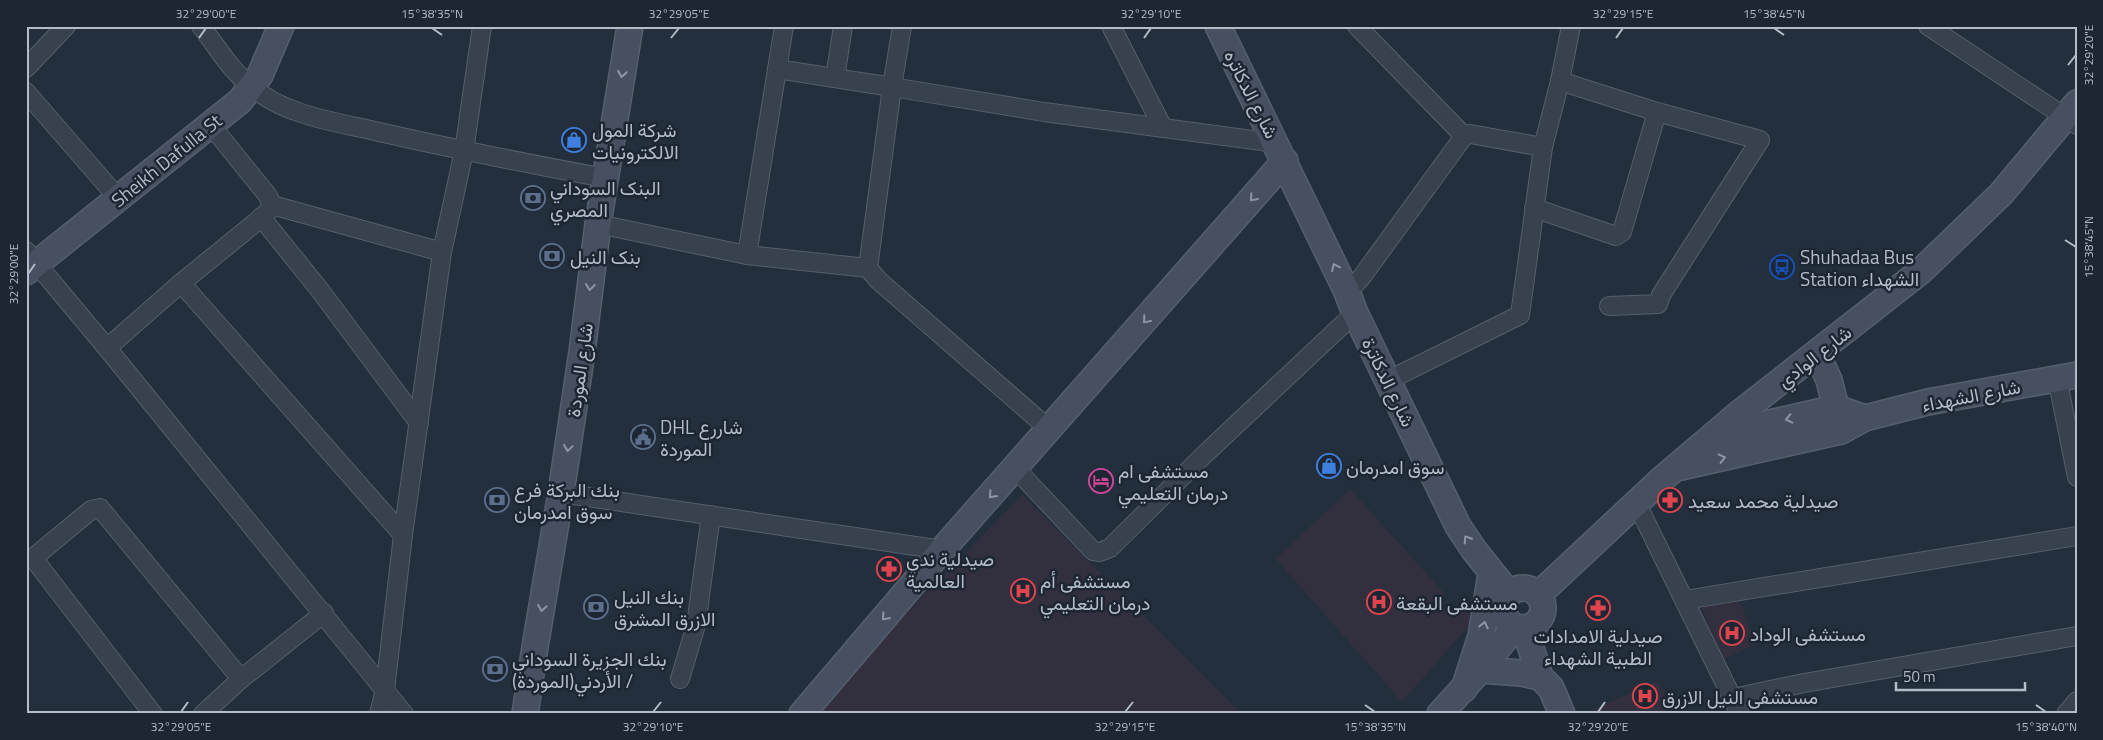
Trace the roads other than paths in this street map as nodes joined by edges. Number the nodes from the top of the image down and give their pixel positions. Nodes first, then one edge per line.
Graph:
1 (66, 26) edge
2 (201, 26) edge
3 (281, 26) edge
4 (482, 26) edge
5 (630, 26) edge
6 (784, 26) edge
7 (843, 26) edge
8 (902, 26) edge
9 (1111, 26) edge
10 (1218, 26) edge
11 (1357, 26) edge
12 (1571, 26) edge
13 (1928, 26) edge
14 (26, 68) edge
15 (778, 69) junction
16 (836, 78) junction
17 (1560, 81) junction
18 (252, 87) junction
19 (892, 87) junction
20 (26, 92) edge
21 (1657, 112) junction
22 (2073, 115) edge
23 (210, 124) junction
24 (1163, 128) junction
25 (1464, 136) junction
26 (1543, 147) junction
27 (464, 151) junction
28 (1281, 152) junction
29 (605, 178) junction
30 (118, 198) junction
31 (1534, 208) junction
32 (266, 211) junction
33 (598, 224) junction
34 (442, 252) junction
35 (747, 255) junction
36 (30, 262) edge
37 (868, 268) junction
38 (181, 283) junction
39 (1351, 302) junction
40 (1609, 306) dead end
41 (107, 348) junction
42 (1817, 354) junction
43 (2067, 377) edge
44 (1389, 380) junction
45 (1836, 408) junction
46 (1865, 418) junction
47 (419, 422) junction
48 (1050, 430) junction
49 (1715, 436) junction
50 (1016, 468) junction
51 (1675, 469) junction
52 (2077, 477) edge
53 (561, 493) junction
54 (1636, 502) junction
55 (711, 515) junction
56 (403, 535) junction
57 (2077, 536) edge
58 (942, 550) junction
59 (30, 561) edge
60 (1491, 571) junction
61 (1509, 594) junction
62 (1538, 595) junction
63 (1685, 600) junction
64 (324, 613) junction
65 (1526, 627) junction
66 (2077, 636) edge
67 (1480, 670) junction
68 (240, 679) junction
69 (680, 679) dead end
70 (1545, 682) junction
71 (1464, 688) junction
72 (384, 690) junction
73 (2077, 701) edge
74 (1736, 706) edge
75 (210, 711) edge
76 (153, 714) edge
77 (379, 714) edge
78 (404, 714) edge
79 (526, 714) edge
80 (802, 714) edge
81 (1440, 714) edge
82 (1562, 714) edge
83 (2066, 714) edge

1 - 14 street
2 - 18 street
3 - 18 street, Sheikh Dafulla St
4 - 27 street
5 -> 29 street, شارع الموردة
6 - 15 street
7 - 16 street
8 - 19 street
9 - 24 street
10 - 28 street, شارع الدكاتره
11 - 25 street
12 - 17 street
13 - 22 street
15 - 16 street
15 - 35 street
16 - 19 street
17 - 21 street
17 - 26 street
18 - 23 street, Sheikh Dafulla St
18 - 27 street
19 - 24 street
19 - 37 street
20 - 30 street
21 - 31 street
21 - 40 street
22 - 42 street, شارع الوادي
23 - 30 street, Sheikh Dafulla St
23 - 32 street
24 - 28 street
25 - 26 street
25 - 39 street
26 - 31 street
27 - 29 street
27 - 34 street
39 -> 28 street, شارع الدكاترة
28 -> 48 street
29 - 33 street, شارع الموردة
30 - 36 street, Sheikh Dafulla St
31 - 44 street
32 - 34 street
32 - 38 street
32 - 47 street
33 - 35 street
33 -> 53 street, شارع الموردة
34 - 47 street
35 - 37 street
36 - 41 street
37 - 48 street
38 - 41 street
38 - 56 street
39 - 44 street, شارع الدكاترة
39 - 50 street
41 - 64 street
42 - 45 street
42 - 49 street, شارع الوادي
43 - 46 street, شارع الشهداء
43 - 52 street
60 -> 44 street, شارع الدكاترة
45 - 46 street
45 -> 49 street
51 -> 46 street, شارع الشهداء
47 - 56 street
48 - 50 street
49 - 51 street, شارع الوادي
50 -> 58 street
51 - 54 street, شارع الوادي
53 - 55 street
53 -> 79 street, شارع الموردة
54 - 62 street, شارع الوادي
54 - 63 street
55 - 58 street
55 - 69 street
56 - 72 street
57 - 63 street
58 -> 80 street
59 - 68 street
59 - 76 street
60 - 61 street, شارع الدكاترة
71 -> 60 street
61 - 62 street
61 - 65 street
62 - 65 street
63 - 74 street
64 - 68 street
64 - 72 street
65 - 67 street
65 - 70 street
66 - 74 street
67 - 70 street
67 - 71 street
68 - 75 street
70 - 82 street
71 - 81 street
72 - 77 street
72 - 78 street
73 - 83 street

